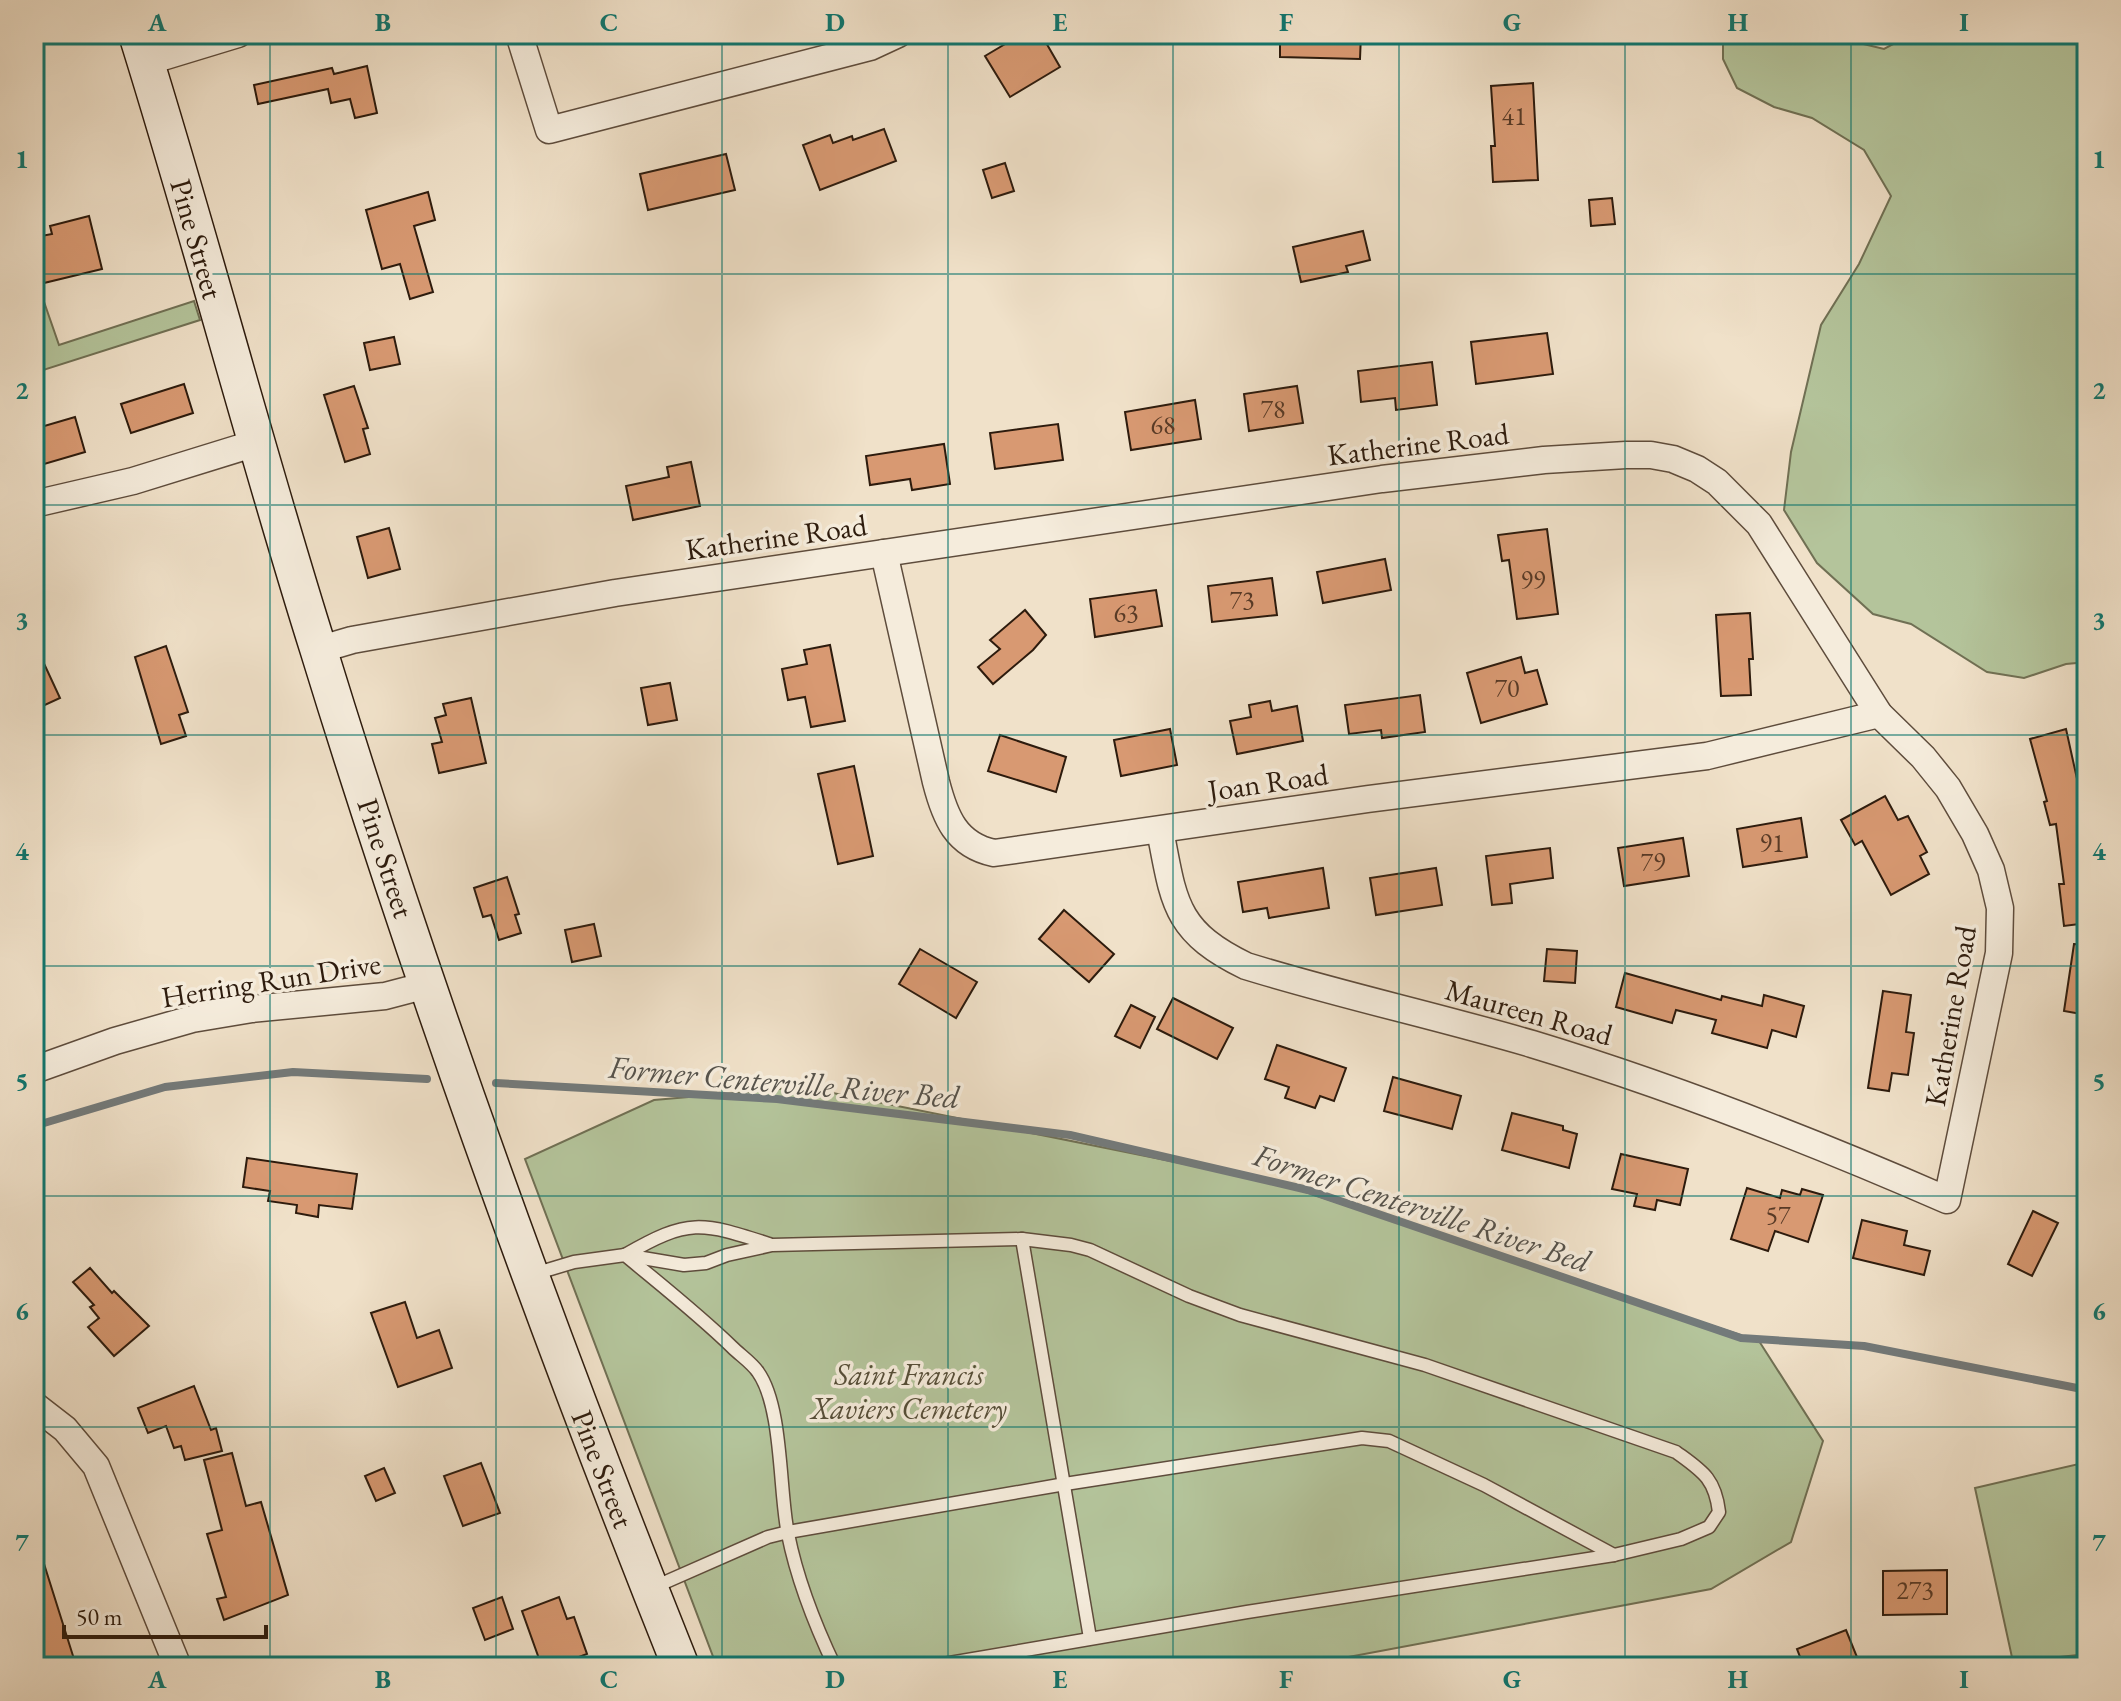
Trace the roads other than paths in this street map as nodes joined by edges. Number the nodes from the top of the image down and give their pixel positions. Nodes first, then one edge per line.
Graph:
1 (238, 34) edge
2 (519, 34) edge
3 (898, 34) edge
4 (142, 48) edge
5 (256, 443) junction
6 (34, 504) edge
7 (884, 553) junction
8 (318, 650) junction
9 (1879, 714) junction
10 (1160, 830) junction
11 (427, 985) junction
12 (34, 1070) edge
13 (1947, 1200) joint
14 (1022, 1239) junction
15 (772, 1245) junction
16 (625, 1255) junction
17 (530, 1274) junction
18 (34, 1405) edge
19 (1065, 1484) junction
20 (788, 1532) junction
21 (1614, 1555) junction
22 (650, 1589) junction
23 (1090, 1638) junction
24 (178, 1667) edge
25 (681, 1667) edge
26 (835, 1667) edge
27 (926, 1667) edge

1 - 4 street
2 - 3 street
4 - 5 main road, Pine Street
5 - 6 street
5 - 8 main road, Pine Street
7 - 8 street, Katherine Road
7 - 9 street, Katherine Road
7 - 10 street, Joan Road
8 - 11 main road, Pine Street
9 - 10 street, Joan Road
9 - 13 street, Katherine Road
10 - 13 street, Maureen Road
11 - 12 street, Herring Run Drive
11 - 17 main road, Pine Street
14 - 15 lane
14 - 19 lane
14 - 21 lane
15 - 16 lane
15 - 16 lane
16 - 17 lane
16 - 20 lane
17 - 22 main road, Pine Street
18 - 24 street
19 - 20 lane
19 - 21 lane
19 - 23 lane
20 - 22 lane
20 - 26 lane
21 - 23 lane
22 - 25 main road, Pine Street
23 - 27 lane

